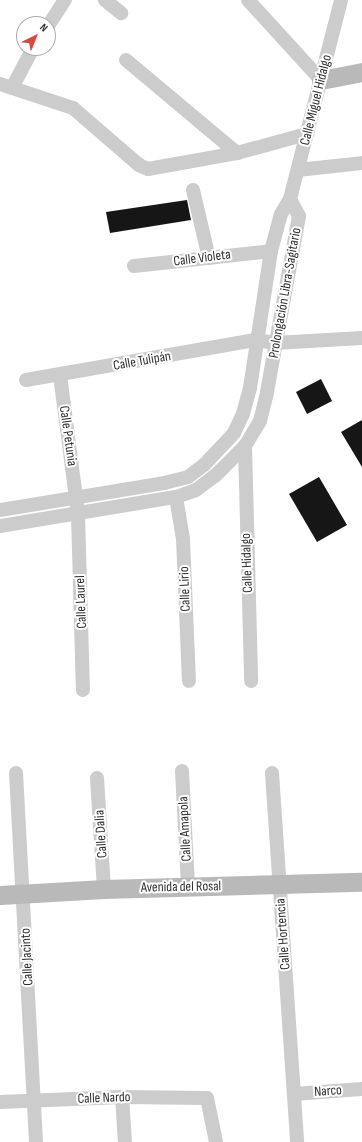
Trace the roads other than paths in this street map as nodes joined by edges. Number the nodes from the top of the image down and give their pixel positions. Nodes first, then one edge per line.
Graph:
1 (65, 0) edge
2 (105, 0) edge
3 (248, 0) edge
4 (341, 0) edge
5 (122, 13) dead end
6 (55, 16) edge
7 (27, 56) edge
8 (126, 60) dead end
9 (362, 72) edge
10 (321, 80) junction
11 (6, 86) edge
12 (307, 134) junction
13 (237, 153) junction
14 (362, 164) edge
15 (298, 170) junction
16 (193, 190) dead end
17 (290, 199) junction
18 (271, 251) junction
19 (209, 258) junction
20 (134, 266) dead end
21 (362, 338) edge
22 (256, 340) junction
23 (275, 343) junction
24 (60, 375) junction
25 (26, 380) dead end
26 (244, 446) junction
27 (76, 496) junction
28 (176, 497) junction
29 (0, 510) edge
30 (78, 514) junction
31 (0, 526) edge
32 (189, 681) dead end
33 (251, 681) dead end
34 (83, 690) dead end
35 (182, 771) dead end
36 (16, 773) dead end
37 (272, 773) dead end
38 (97, 778) dead end
39 (362, 882) edge
40 (279, 885) junction
41 (188, 887) junction
42 (104, 889) junction
43 (23, 894) junction
44 (0, 896) edge
45 (362, 1089) edge
46 (294, 1094) junction
47 (122, 1097) junction
48 (34, 1101) junction
49 (0, 1102) edge
50 (36, 1142) edge
51 (125, 1142) edge
52 (216, 1142) edge
53 (297, 1142) edge

1 - 6 street
2 - 5 street
3 - 10 street
4 - 10 street, Calle Miguel Hidalgo
7 - 11 street
8 - 13 street
9 - 10 street
10 - 12 street, Calle Miguel Hidalgo
11 - 13 street
12 - 13 street
12 - 15 street, Calle Miguel Hidalgo
14 - 15 street
15 - 17 street, Calle Miguel Hidalgo
16 - 19 street
17 - 18 street, Prolongación Libra-Sagitario
17 - 23 street, Prolongación Libra-Sagitario
18 - 19 street, Calle Violeta
18 - 22 street, Prolongación Libra-Sagitario
19 - 20 street, Calle Violeta
21 - 23 street, Calle Tulipán
22 - 23 street, Calle Tulipán
22 - 24 street, Calle Tulipán
22 - 27 street, Prolongación Libra-Sagitario
23 - 26 street, Prolongación Libra-Sagitario
24 - 25 street, Calle Tulipán
24 - 27 street, Calle Petunia
26 - 28 street, Prolongación Libra-Sagitario
26 - 33 street, Calle Hidalgo
27 - 29 street, Prolongación Libra-Sagitario
27 - 30 street, Calle Petunia
28 - 30 street, Prolongación Libra-Sagitario
28 - 32 street, Calle Lirio
30 - 31 street, Prolongación Libra-Sagitario
30 - 34 street, Calle Laurel
35 - 41 street, Calle Amapola
36 - 43 street, Calle Jacinto
37 - 40 street, Calle Hortencia
38 - 42 street, Calle Dalia
39 - 40 street, Avenida del Rosal
40 - 41 street, Avenida del Rosal
40 - 46 street, Calle Hortencia
41 - 42 street, Avenida del Rosal
42 - 43 street, Avenida del Rosal
43 - 44 street, Avenida del Rosal
43 - 48 street, Calle Jacinto
45 - 46 street, Narco
46 - 53 street, Calle Hortencia
47 - 48 street, Calle Nardo
47 - 51 street
47 - 52 street, Calle Nardo
48 - 49 street, Calle Nardo
48 - 50 street, Calle Jacinto

